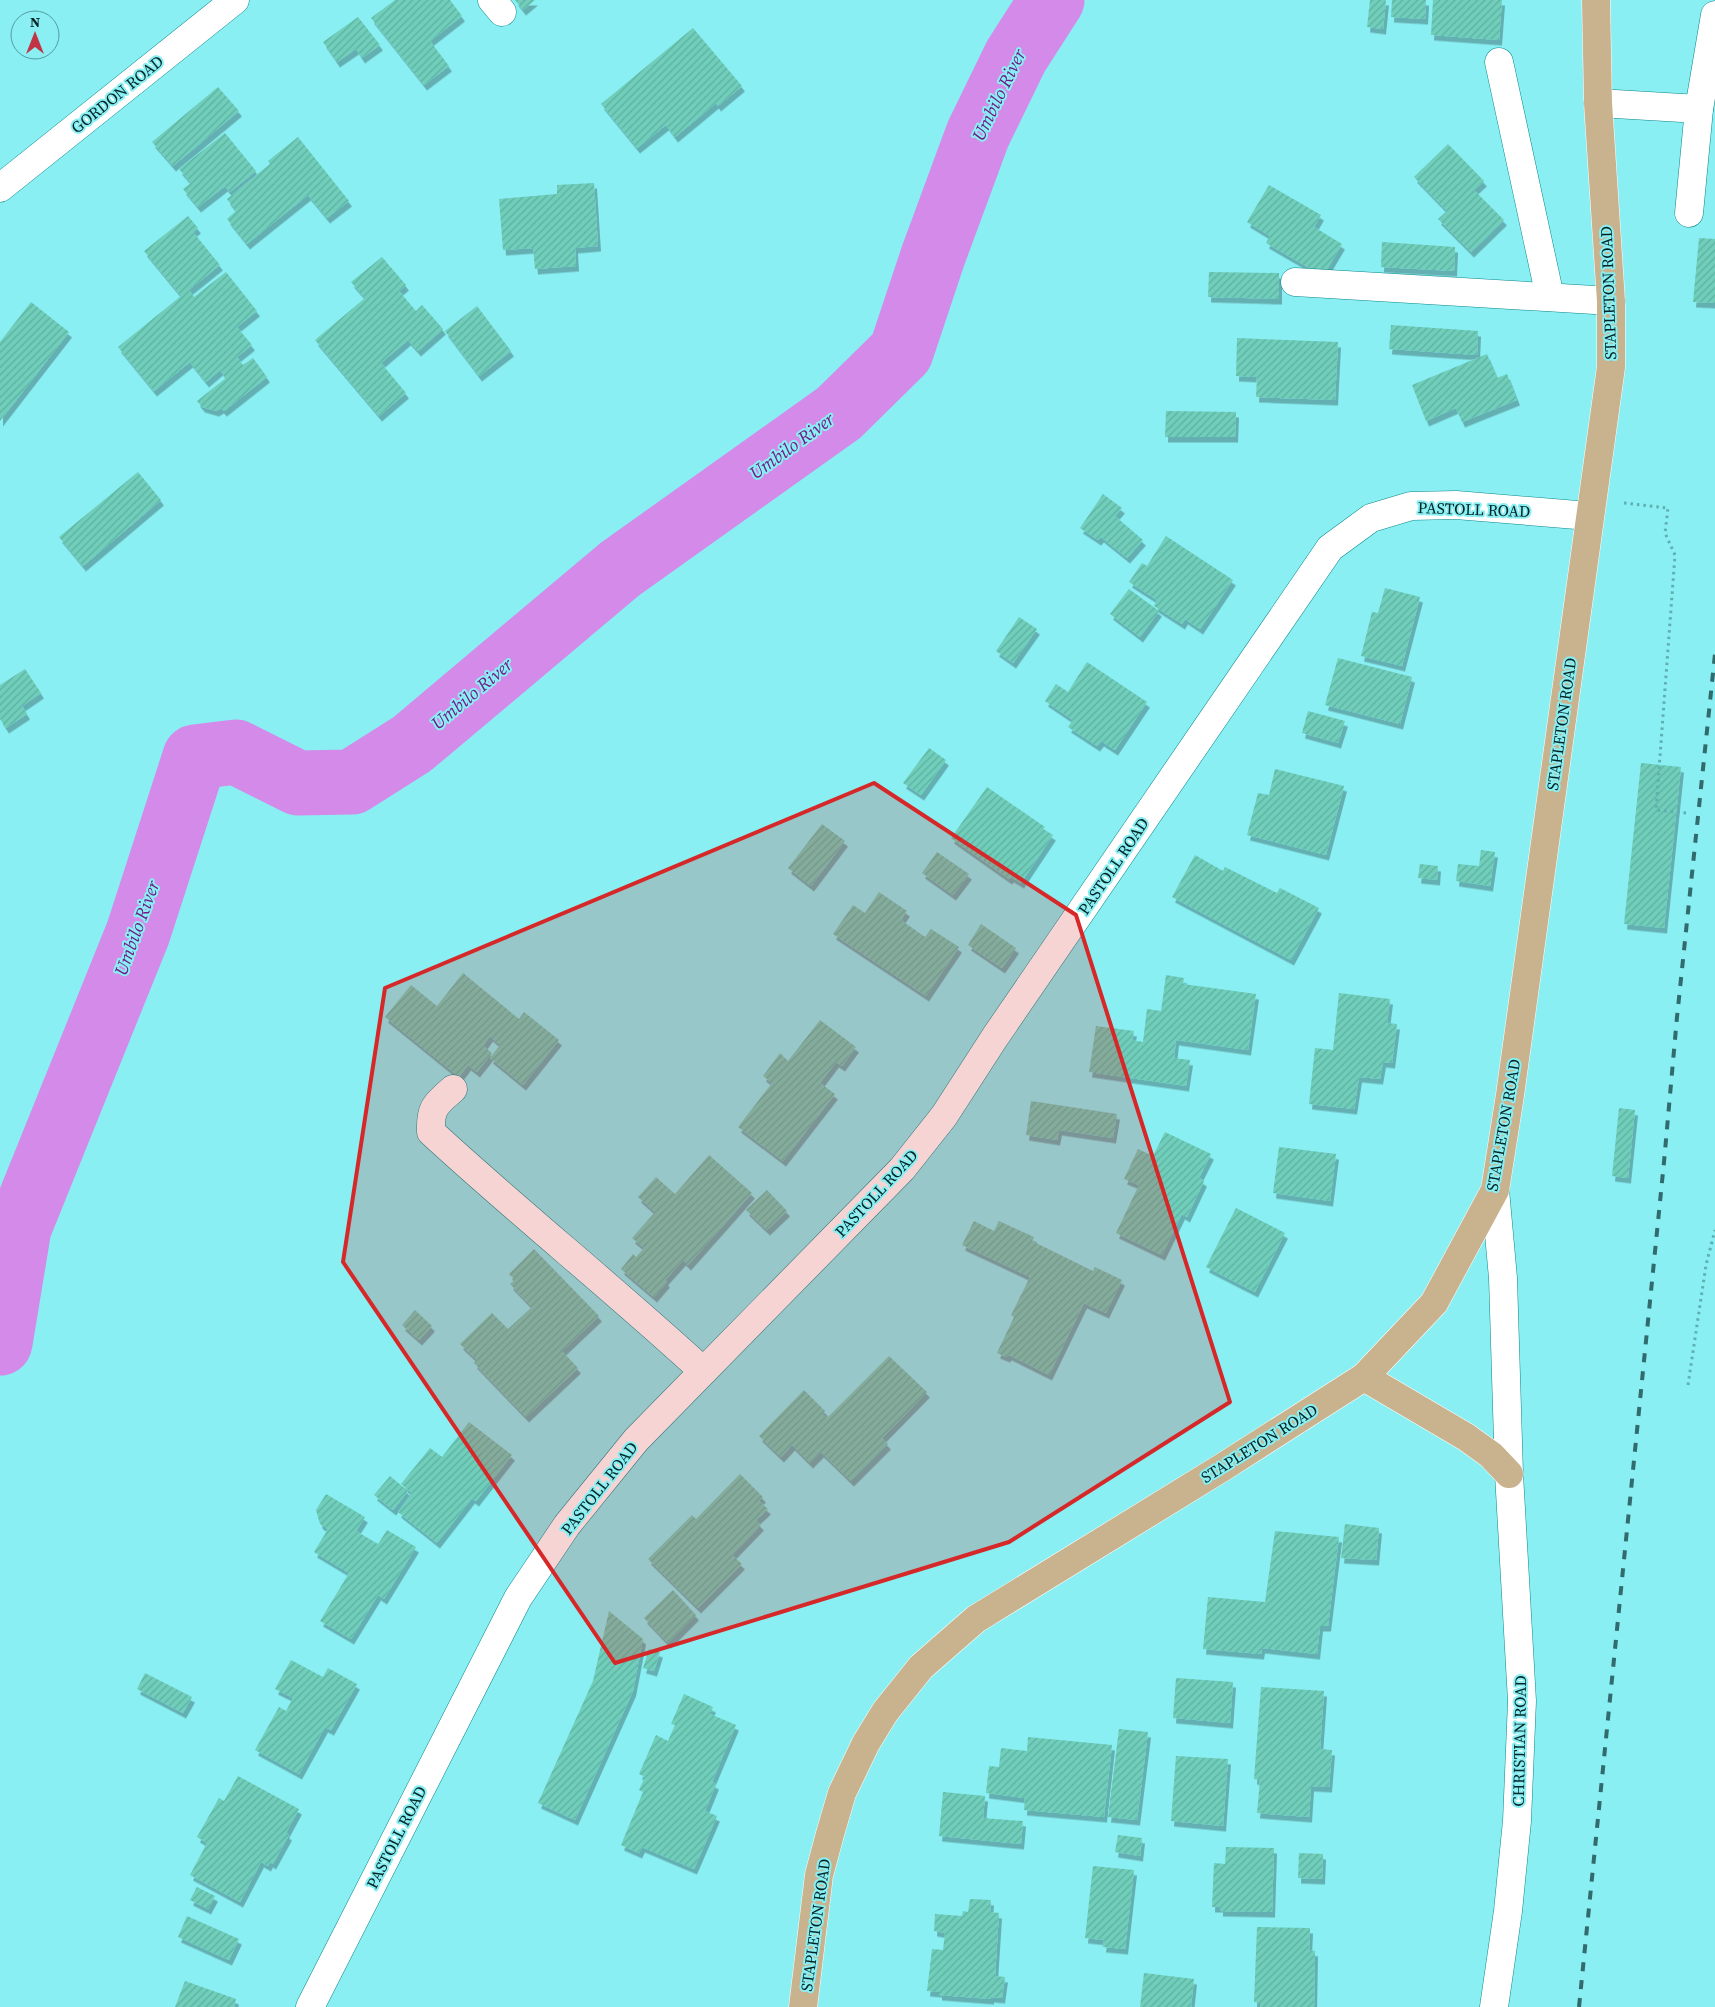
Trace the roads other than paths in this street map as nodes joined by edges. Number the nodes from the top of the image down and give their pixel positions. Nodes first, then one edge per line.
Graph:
1 (234, 0) edge
2 (1596, 0) edge
3 (1715, 14) edge
4 (1499, 62) dead end
5 (1598, 103) junction
6 (1699, 109) junction
7 (0, 188) edge
8 (1689, 213) dead end
9 (1295, 282) dead end
10 (1550, 297) junction
11 (1611, 301) junction
12 (1591, 508) junction
13 (453, 1089) dead end
14 (1494, 1190) junction
15 (703, 1371) junction
16 (1364, 1376) junction
17 (1509, 1474) junction
18 (310, 2007) edge
19 (804, 2007) edge
20 (1494, 2007) edge

1 - 7 street, GORDON ROAD
2 - 5 main road, STAPLETON ROAD
3 - 6 street
4 - 10 street
5 - 6 street
5 - 11 main road, STAPLETON ROAD
6 - 8 street
9 - 10 street
10 - 11 street
11 - 12 main road, STAPLETON ROAD
12 - 14 main road, STAPLETON ROAD
12 - 15 street, PASTOLL ROAD
13 - 15 street
14 - 16 main road, STAPLETON ROAD
14 - 17 street, CHRISTIAN ROAD
15 - 18 street, PASTOLL ROAD
16 - 17 main road
16 - 19 main road, STAPLETON ROAD
17 - 20 street, CHRISTIAN ROAD

